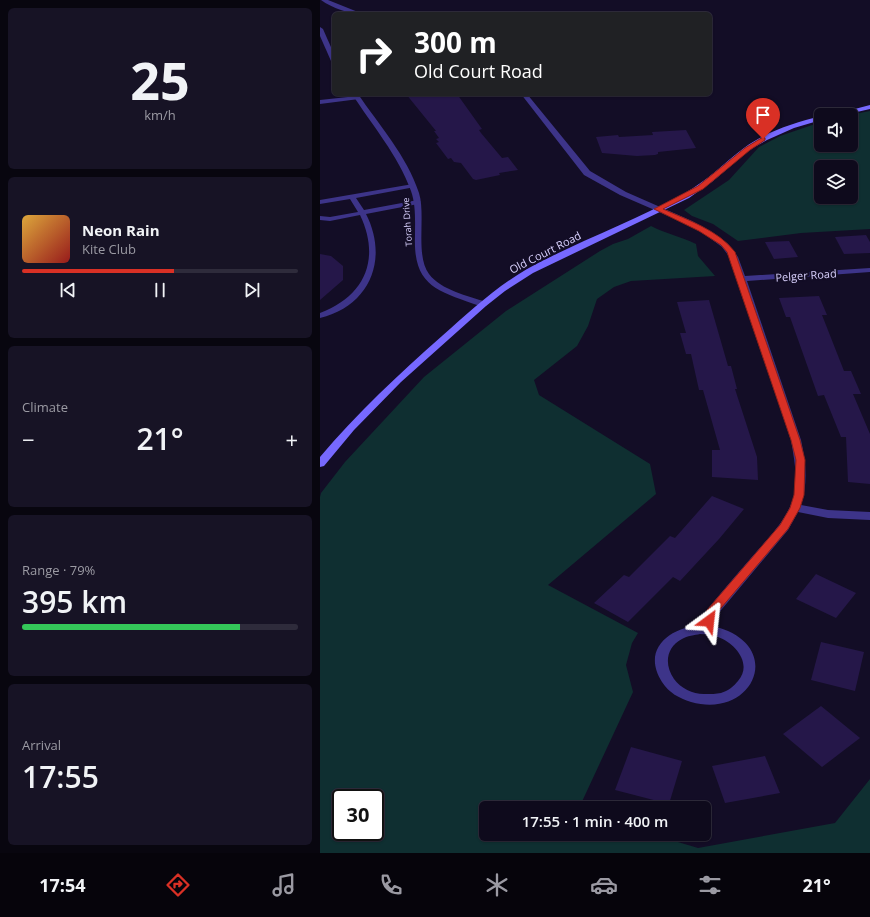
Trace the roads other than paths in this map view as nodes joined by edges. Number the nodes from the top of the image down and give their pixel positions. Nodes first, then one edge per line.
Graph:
1 (324, 0) edge
2 (354, 12) edge
3 (321, 33) edge
4 (332, 58) edge
5 (356, 96) edge
6 (526, 96) edge
7 (320, 102) edge
8 (870, 107) edge
9 (858, 110) edge
10 (814, 120) edge
11 (413, 186) junction
12 (352, 196) junction
13 (320, 202) edge
14 (418, 202) junction
15 (658, 209) junction
16 (361, 213) junction
17 (320, 218) edge
18 (870, 270) edge
19 (741, 279) junction
20 (483, 304) junction
21 (320, 316) edge
22 (320, 464) edge
23 (795, 508) junction
24 (870, 516) edge
25 (706, 630) junction

1 - 2 street
3 - 4 street
5 - 7 lane
5 - 11 street, Torah Drive
6 - 15 street
8 - 9 main road
10 - 15 main road, Old Court Road
11 - 12 lane
11 - 14 street, Torah Drive
12 - 13 lane
12 - 16 lane
14 - 16 lane
14 - 20 street, Torah Drive
15 - 19 street
15 - 20 main road, Old Court Road
16 - 17 lane
16 - 21 lane
18 - 19 street, Pelger Road
19 - 23 street
20 - 22 main road, Old Court Road
23 - 24 street
23 - 25 street
25 - 25 street

